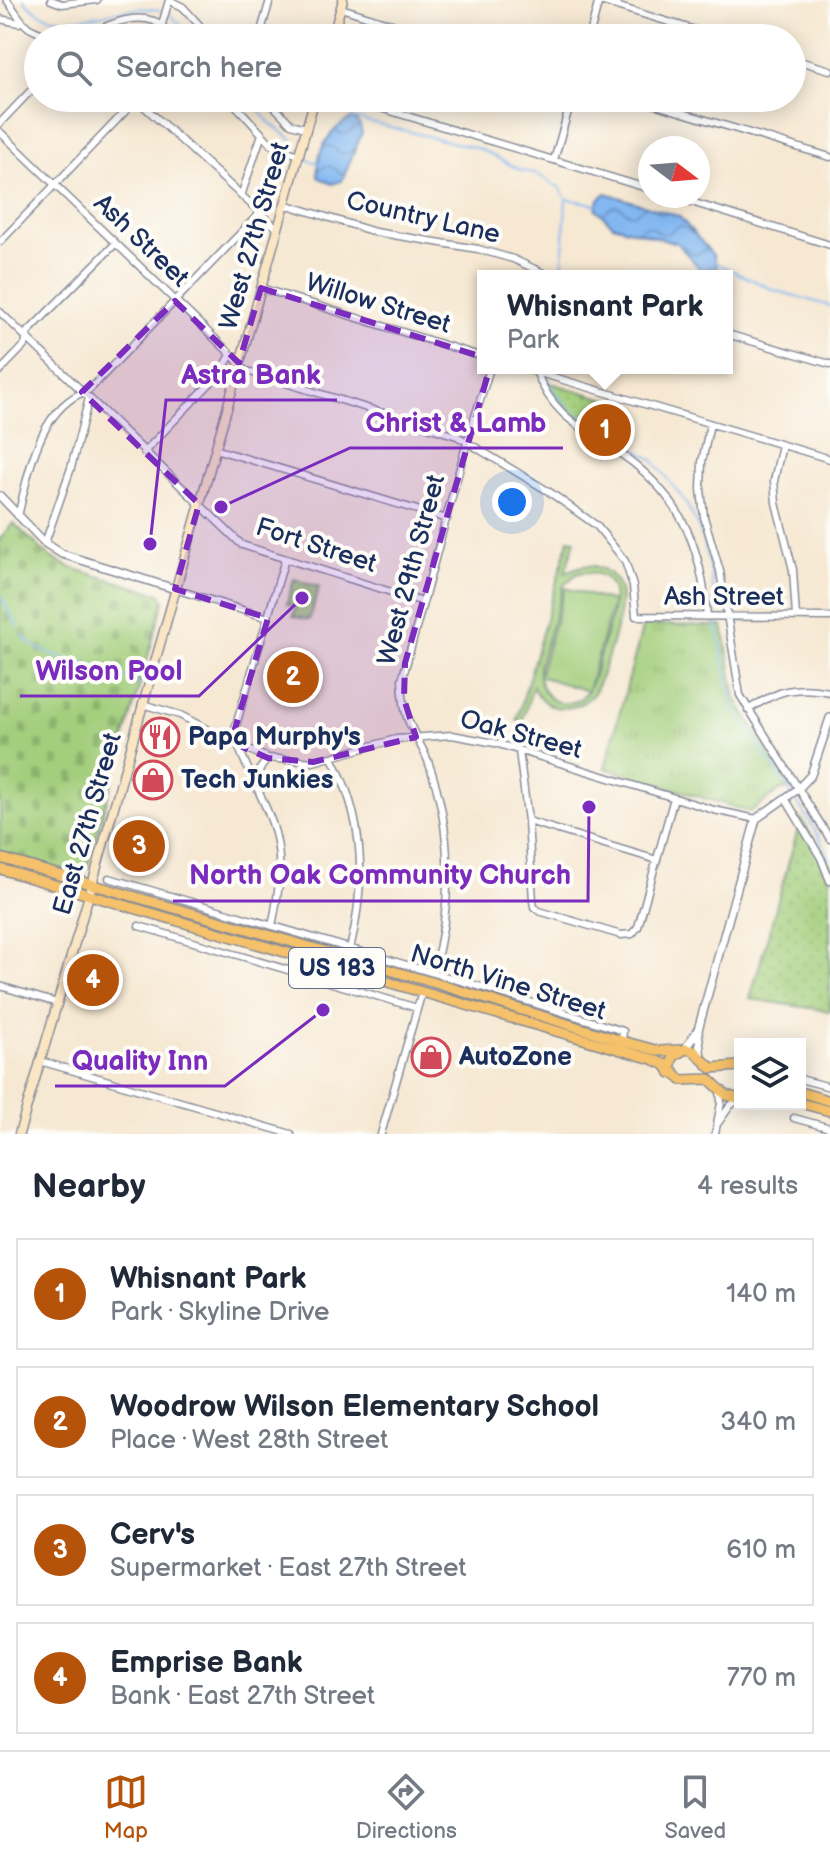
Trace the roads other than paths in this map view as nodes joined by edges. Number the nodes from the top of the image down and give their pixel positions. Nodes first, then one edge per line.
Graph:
1 (7, 0) edge
2 (51, 0) edge
3 (97, 0) edge
4 (169, 0) edge
5 (270, 0) edge
6 (598, 0) edge
7 (342, 4) edge
8 (0, 19) edge
9 (19, 23) junction
10 (115, 24) edge
11 (158, 24) edge
12 (162, 24) edge
13 (198, 24) edge
14 (263, 24) edge
15 (336, 24) edge
16 (397, 24) edge
17 (592, 24) edge
18 (676, 24) edge
19 (24, 26) edge
20 (806, 63) edge
21 (830, 70) edge
22 (24, 98) edge
23 (125, 112) edge
24 (152, 112) edge
25 (242, 112) edge
26 (279, 112) edge
27 (311, 112) edge
28 (394, 112) edge
29 (568, 112) edge
30 (680, 112) edge
31 (0, 123) edge
32 (306, 128) junction
33 (0, 132) edge
34 (262, 134) junction
35 (299, 155) junction
36 (830, 157) edge
37 (554, 160) junction
38 (54, 185) junction
39 (638, 185) edge
40 (241, 196) junction
41 (285, 206) junction
42 (710, 208) edge
43 (259, 214) junction
44 (278, 229) junction
45 (0, 242) edge
46 (115, 244) junction
47 (830, 245) edge
48 (537, 270) edge
49 (261, 288) junction
50 (175, 301) junction
51 (0, 312) edge
52 (733, 336) edge
53 (26, 337) junction
54 (231, 355) junction
55 (477, 355) edge
56 (239, 364) junction
57 (830, 364) edge
58 (0, 371) edge
59 (221, 372) junction
60 (488, 374) edge
61 (538, 374) edge
62 (544, 374) edge
63 (233, 385) junction
64 (82, 392) junction
65 (89, 398) junction
66 (710, 424) junction
67 (467, 442) junction
68 (782, 445) junction
69 (215, 449) junction
70 (144, 452) junction
71 (830, 459) edge
72 (0, 496) edge
73 (199, 504) junction
74 (18, 516) junction
75 (447, 519) junction
76 (45, 543) junction
77 (285, 559) junction
78 (175, 589) junction
79 (423, 602) junction
80 (707, 617) junction
81 (726, 617) junction
82 (796, 617) junction
83 (830, 617) edge
84 (268, 618) junction
85 (154, 662) joint
86 (830, 692) edge
87 (142, 704) junction
88 (748, 710) junction
89 (830, 718) edge
90 (416, 737) junction
91 (234, 744) junction
92 (519, 751) junction
93 (268, 758) junction
94 (332, 758) junction
95 (252, 780) junction
96 (798, 789) junction
97 (674, 798) junction
98 (785, 798) junction
99 (756, 819) junction
100 (528, 821) junction
101 (830, 839) edge
102 (0, 858) edge
103 (657, 860) junction
104 (0, 869) edge
105 (109, 878) dead end
106 (830, 881) edge
107 (91, 890) junction
108 (139, 926) dead end
109 (272, 926) junction
110 (350, 949) junction
111 (429, 977) junction
112 (0, 986) edge
113 (422, 992) junction
114 (57, 1003) junction
115 (417, 1008) junction
116 (698, 1030) junction
117 (682, 1049) junction
118 (701, 1059) junction
119 (40, 1061) junction
120 (734, 1067) edge
121 (671, 1073) junction
122 (806, 1081) edge
123 (830, 1087) edge
124 (720, 1089) junction
125 (806, 1094) edge
126 (734, 1098) edge
127 (830, 1101) edge
128 (734, 1103) edge
129 (806, 1105) edge
130 (830, 1111) edge
131 (794, 1118) dead end
132 (718, 1123) junction
133 (830, 1128) edge
134 (19, 1134) edge
135 (291, 1134) edge
136 (381, 1134) edge
137 (715, 1134) edge

1 - 9 street
2 - 3 street
4 - 12 street
4 - 13 street
5 - 14 street
6 - 17 street
6 - 18 street
7 - 15 main road
7 - 16 street
8 - 9 street
9 - 19 street
10 - 11 street
20 - 21 street
22 - 31 street
23 - 38 street
24 - 40 street
25 - 34 street
26 - 32 street
27 - 32 main road, West 27th Street
28 - 37 street
29 - 37 street
30 - 36 street
32 - 35 main road, West 27th Street
33 - 38 street, Ash Street
34 - 35 street
34 - 40 street
35 - 41 main road, West 27th Street
37 - 39 street
38 - 45 street
38 - 46 street, Ash Street
40 - 43 street
41 - 44 main road, West 27th Street
41 - 48 street, Country Lane
42 - 47 street
43 - 44 street
43 - 50 street
44 - 49 main road, West 27th Street
46 - 50 street, Ash Street
46 - 53 street
49 - 55 street, Willow Street
49 - 56 main road, West 27th Street
50 - 54 street, Ash Street
50 - 64 street
51 - 53 street, Fort Street
52 - 57 street
53 - 58 street
53 - 64 street, Fort Street
54 - 56 street, Ash Street
54 - 59 street
56 - 63 main road, West 27th Street
56 - 67 street, Ash Street
59 - 63 street
59 - 70 street
60 - 67 street, West 29th Street
61 - 80 street
62 - 66 street
63 - 69 main road, West 27th Street
64 - 65 street, Fort Street
64 - 74 street
65 - 70 street, Fort Street
65 - 76 street
66 - 68 street
66 - 81 street
67 - 75 street, West 29th Street
67 - 80 street, Ash Street
68 - 71 street
68 - 82 street
69 - 73 main road, West 27th Street
69 - 75 street
70 - 73 street, Fort Street
72 - 74 street
73 - 77 street, Fort Street
73 - 78 main road, West 27th Street
74 - 76 street
75 - 79 street, West 29th Street
76 - 78 street
77 - 79 street, Fort Street
77 - 84 street
78 - 84 street
78 - 85 main road, West 27th Street
79 - 90 street, West 29th Street
80 - 81 street, Ash Street
81 - 82 street, Ash Street
81 - 88 street
82 - 83 street, Ash Street
84 - 91 street
85 - 87 main road, East 27th Street
86 - 88 street
87 - 91 street, Oak Street
87 - 107 main road, East 27th Street
88 - 96 street
89 - 96 street
90 - 92 street, Oak Street
90 - 94 street, Oak Street
90 - 111 street, West 29th Street
91 - 93 street, Oak Street
91 - 95 street
92 - 97 street, Oak Street
92 - 100 street
93 - 94 street, Oak Street
93 - 95 street
94 - 110 street
95 - 109 street
96 - 98 street
96 - 101 street
97 - 99 street, Oak Street
97 - 103 street
98 - 99 street
98 - 106 street
99 - 116 street
100 - 103 street
100 - 103 street
102 - 107 main road, North Vine Street / US 183
104 - 107 main road, North Vine Street / US 183
105 - 109 street
107 - 111 main road, North Vine Street / US 183
107 - 113 main road, North Vine Street / US 183
107 - 114 main road, East 27th Street
108 - 115 street
109 - 110 street
110 - 111 street
111 - 113 street, West 29th Street
111 - 117 main road, North Vine Street / US 183
112 - 114 street
113 - 115 street, West 29th Street
113 - 121 main road, North Vine Street / US 183
114 - 119 main road, East 27th Street
115 - 136 street, West 29th Street
116 - 117 street
116 - 118 street
117 - 118 main road
117 - 121 main road
118 - 120 main road
119 - 134 main road, East 27th Street
119 - 135 street
121 - 124 main road, North Vine Street
122 - 123 street
124 - 126 main road, North Vine Street
124 - 132 street
125 - 127 main road
128 - 132 street
129 - 130 main road
131 - 133 street
132 - 137 street

